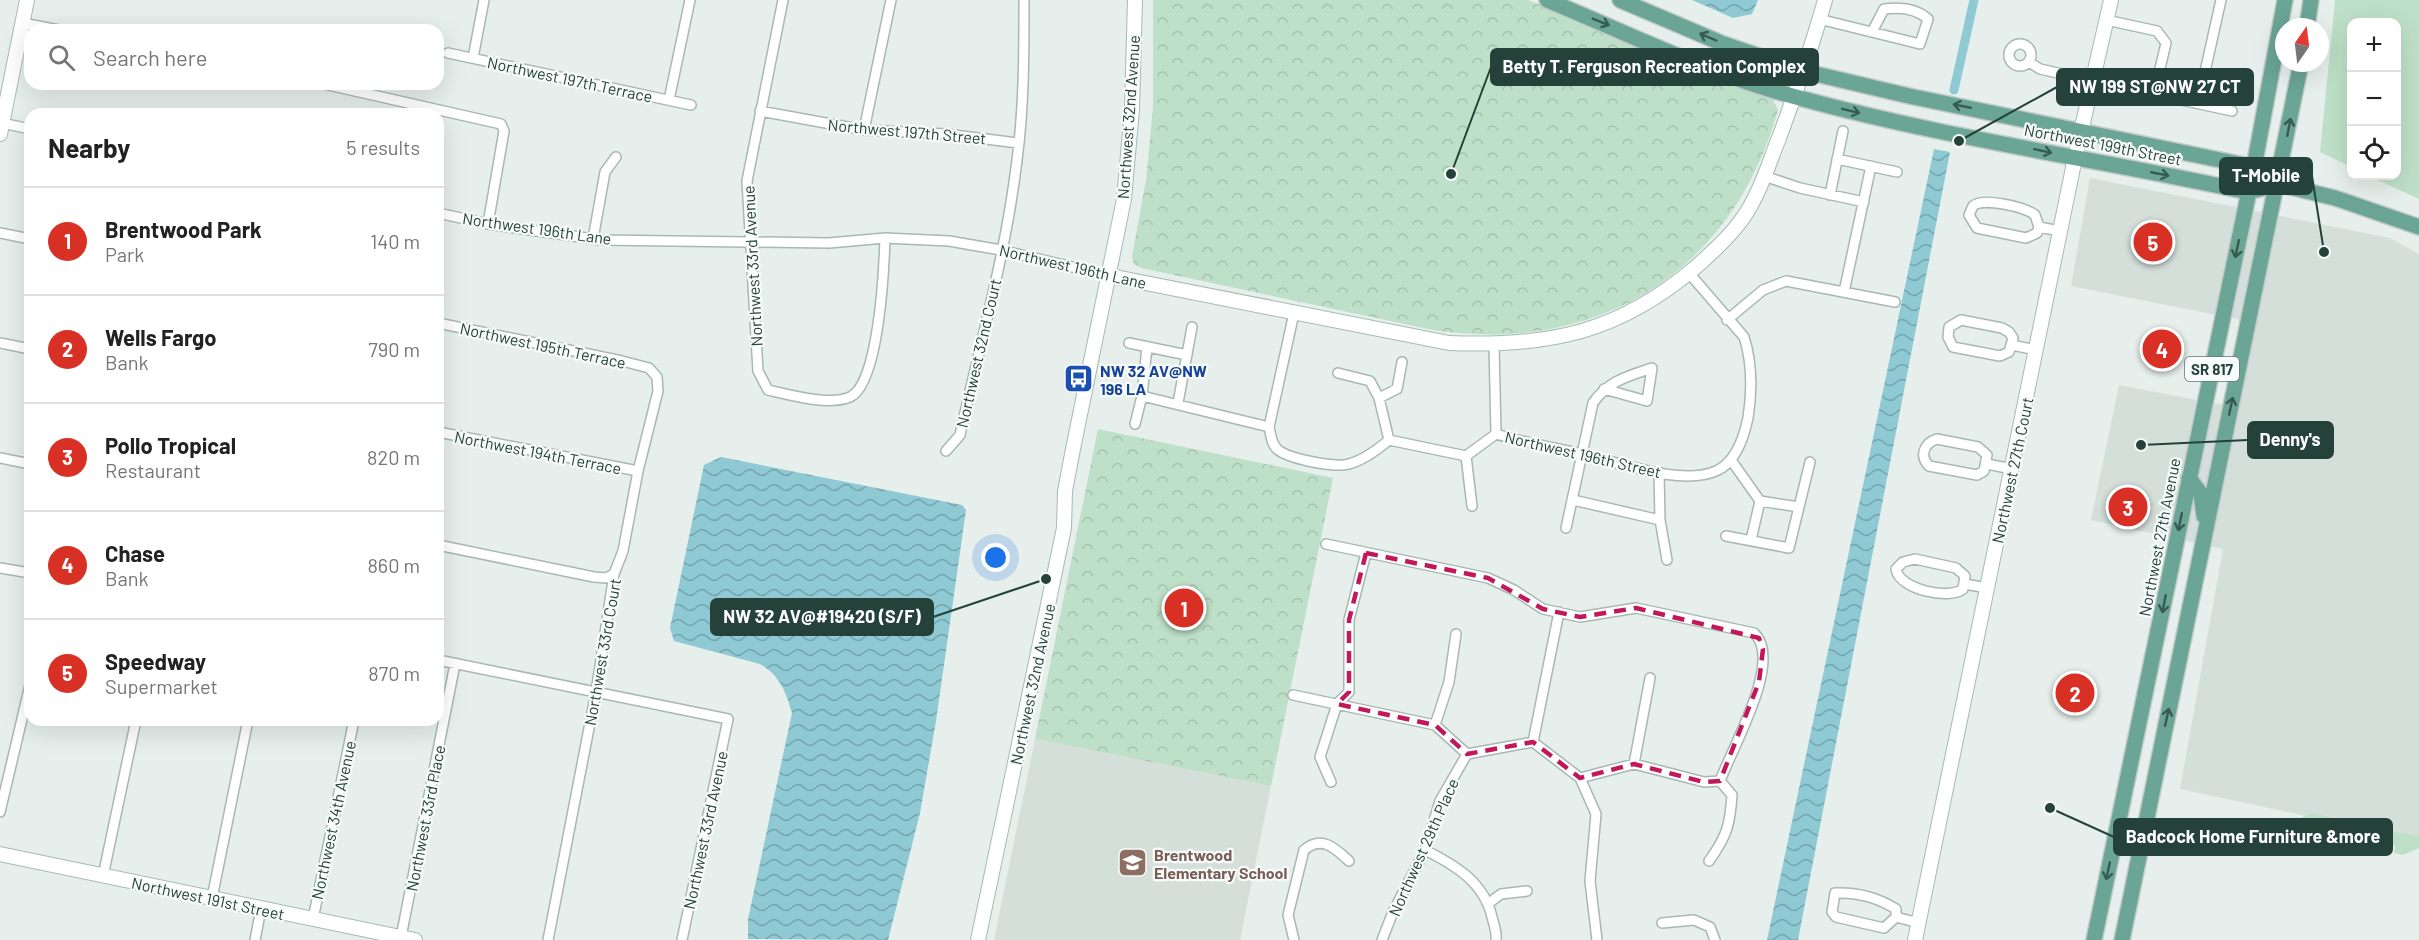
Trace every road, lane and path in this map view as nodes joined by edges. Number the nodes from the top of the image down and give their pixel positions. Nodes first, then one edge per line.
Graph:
1 (24, 0) edge
2 (484, 0) edge
3 (690, 0) edge
4 (783, 0) edge
5 (891, 0) edge
6 (1024, 0) edge
7 (1135, 0) edge
8 (1547, 0) edge
9 (1620, 0) edge
10 (1825, 0) edge
11 (2111, 0) edge
12 (2221, 0) edge
13 (2284, 0) edge
14 (2311, 0) edge
15 (2308, 18) edge
16 (1820, 19) junction
17 (2106, 20) junction
18 (22, 23) junction
19 (27, 24) edge
20 (1872, 32) junction
21 (448, 53) dead end
22 (473, 58) junction
23 (2029, 62) dead end
24 (1803, 71) junction
25 (2299, 72) edge
26 (2093, 81) junction
27 (352, 90) edge
28 (1794, 97) junction
29 (669, 100) junction
30 (2198, 103) junction
31 (691, 105) dead end
32 (436, 108) edge
33 (444, 110) edge
34 (760, 111) junction
35 (2232, 111) dead end
36 (1, 129) edge
37 (24, 129) edge
38 (864, 130) junction
39 (1843, 131) dead end
40 (2081, 131) junction
41 (1018, 143) junction
42 (616, 157) dead end
43 (2075, 158) junction
44 (1838, 159) junction
45 (1871, 166) junction
46 (2254, 167) junction
47 (1897, 172) dead end
48 (1764, 176) junction
49 (2278, 184) junction
50 (2248, 192) junction
51 (1830, 195) junction
52 (1864, 202) junction
53 (444, 214) edge
54 (488, 224) junction
55 (2038, 227) junction
56 (2419, 227) edge
57 (2060, 231) junction
58 (0, 233) edge
59 (24, 238) edge
60 (885, 238) junction
61 (592, 239) junction
62 (750, 241) junction
63 (1001, 250) junction
64 (1689, 273) junction
65 (1110, 276) junction
66 (1844, 292) junction
67 (1895, 302) dead end
68 (1294, 313) junction
69 (1727, 320) junction
70 (444, 324) edge
71 (1192, 327) dead end
72 (0, 343) edge
73 (1129, 343) dead end
74 (1494, 345) junction
75 (2012, 345) junction
76 (1147, 347) junction
77 (24, 348) edge
78 (2036, 350) junction
79 (1187, 355) junction
80 (1402, 362) dead end
81 (649, 368) joint
82 (1338, 373) dead end
83 (1604, 389) junction
84 (1142, 396) junction
85 (1379, 398) junction
86 (1178, 403) junction
87 (1135, 424) dead end
88 (1269, 427) junction
89 (444, 433) edge
90 (1496, 434) junction
91 (1389, 440) junction
92 (946, 451) dead end
93 (1583, 454) junction
94 (1466, 456) junction
95 (0, 458) edge
96 (1731, 460) junction
97 (1810, 462) dead end
98 (24, 463) edge
99 (1987, 464) junction
100 (2012, 469) junction
101 (638, 471) junction
102 (1659, 472) junction
103 (2189, 478) junction
104 (1573, 500) junction
105 (1760, 501) junction
106 (1472, 506) dead end
107 (1798, 507) junction
108 (1660, 520) junction
109 (1566, 528) dead end
110 (2205, 531) junction
111 (1726, 536) dead end
112 (1751, 540) junction
113 (1326, 544) dead end
114 (444, 546) edge
115 (1366, 553) junction
116 (1667, 560) dead end
117 (0, 568) edge
118 (24, 572) edge
119 (615, 574) junction
120 (1965, 584) junction
121 (1988, 588) junction
122 (1559, 612) junction
123 (1456, 634) dead end
124 (444, 661) edge
125 (456, 664) junction
126 (1650, 678) dead end
127 (596, 692) junction
128 (1293, 695) dead end
129 (1337, 704) junction
130 (24, 710) edge
131 (444, 724) edge
132 (1435, 725) junction
133 (135, 726) edge
134 (247, 726) edge
135 (353, 726) edge
136 (444, 726) edge
137 (1533, 742) junction
138 (1467, 754) junction
139 (1634, 764) junction
140 (1580, 778) junction
141 (1720, 781) junction
142 (1331, 782) dead end
143 (0, 812) edge
144 (1425, 850) junction
145 (0, 854) edge
146 (1349, 861) dead end
147 (1709, 861) dead end
148 (103, 876) junction
149 (1527, 891) dead end
150 (212, 898) junction
151 (1489, 903) junction
152 (261, 909) junction
153 (1896, 917) junction
154 (313, 919) junction
155 (1662, 923) dead end
156 (1919, 924) junction
157 (366, 935) edge
158 (401, 937) junction
159 (1715, 939) edge
160 (255, 940) edge
161 (415, 940) edge
162 (548, 940) edge
163 (682, 940) edge
164 (978, 940) edge
165 (1294, 940) edge
166 (1382, 940) edge
167 (1496, 940) edge
168 (1597, 940) edge
169 (1915, 940) edge
170 (2094, 940) edge
171 (2122, 940) edge

1 - 18 street
2 - 22 street
3 - 29 street
4 - 34 street, Northwest 33rd Avenue
5 - 38 street
6 - 41 street, Northwest 32nd Court
7 - 65 street, Northwest 32nd Avenue
8 -> 28 main road, Northwest 199th Street
24 -> 9 main road, Northwest 199th Street
10 - 16 street, Northwest 196th Lane
11 - 17 street, Northwest 27th Court
12 - 30 street
13 - 46 main road, Northwest 27th Avenue / SR 817
14 - 15 main road
16 - 20 street
16 - 24 street, Northwest 196th Lane
17 - 26 street, Northwest 27th Court
17 - 30 street
18 - 19 street
18 - 36 street
20 - 20 street
21 - 22 street, Northwest 197th Terrace
22 - 29 street, Northwest 197th Terrace
23 - 26 street
24 - 28 street, Northwest 196th Lane
40 -> 24 main road, Northwest 199th Street
49 -> 25 main road, SR 817
26 - 40 street, Northwest 27th Court
27 - 32 street
28 -> 43 main road, Northwest 199th Street
28 - 48 street, Northwest 196th Lane
29 - 31 street, Northwest 197th Terrace
30 - 35 street
33 - 54 street
34 - 38 street, Northwest 197th Street
34 - 62 street, Northwest 33rd Avenue
36 - 37 street
38 - 41 street, Northwest 197th Street
39 - 44 street
40 - 43 street, Northwest 27th Court
40 - 46 main road, Northwest 199th Street
41 - 63 street, Northwest 32nd Court
42 - 61 street
43 -> 50 main road, Northwest 199th Street
43 - 57 street, Northwest 27th Court
44 - 45 street
44 - 51 street
45 - 47 street
45 - 52 street
46 - 49 main road, Northwest 199th Street
46 - 50 main road, Northwest 27th Avenue / SR 817
48 - 51 street
48 - 64 street, Northwest 196th Lane
49 - 50 main road, Northwest 199th Street
49 - 56 main road, Northwest 199th Street
110 -> 49 main road, SR 817
50 -> 103 main road, Northwest 27th Avenue / SR 817
51 - 52 street
52 - 66 street
53 - 54 street, Northwest 196th Lane
54 - 61 street, Northwest 196th Lane
55 - 55 street
55 - 57 street
57 - 78 street, Northwest 27th Court
58 - 59 street
60 - 62 street, Northwest 196th Lane
60 - 62 street, Northwest 33rd Avenue
60 - 63 street, Northwest 196th Lane
61 - 62 street, Northwest 196th Lane
63 - 65 street, Northwest 196th Lane
63 - 92 street, Northwest 32nd Court
64 - 69 street
64 - 74 street, Northwest 196th Lane
65 - 68 street, Northwest 196th Lane
65 - 164 street, Northwest 32nd Avenue
66 - 67 street
66 - 69 street
68 - 74 street, Northwest 196th Lane
68 - 88 street
69 - 96 street
70 - 81 street, Northwest 195th Terrace
71 - 79 street
72 - 77 street
73 - 76 street
74 - 90 street
75 - 75 street
75 - 78 street
76 - 79 street
76 - 84 street
78 - 100 street, Northwest 27th Court
79 - 86 street
80 - 85 street
81 - 101 street, Northwest 33rd Court
82 - 85 street
83 - 83 street
83 - 93 street
84 - 86 street
84 - 87 street
85 - 91 street
86 - 88 street
88 - 91 street
89 - 101 street, Northwest 194th Terrace
90 - 93 street, Northwest 196th Street
90 - 94 street, Northwest 196th Street
91 - 94 street
93 - 102 street, Northwest 196th Street
93 - 104 street
94 - 106 street
95 - 98 street
96 - 102 street, Northwest 196th Street
96 - 105 street
97 - 107 street
99 - 99 street
99 - 100 street
100 - 121 street, Northwest 27th Court
101 - 119 street, Northwest 33rd Court
102 - 108 street
103 - 110 main road
103 -> 170 main road, Northwest 27th Avenue / SR 817
104 - 108 street
104 - 109 street
105 - 107 street
105 - 112 street
107 - 112 street
108 - 116 street
171 -> 110 main road, SR 817
111 - 112 street
113 - 115 street
114 - 119 street
115 - 122 street
115 - 129 street
117 - 118 street
119 - 127 street, Northwest 33rd Court
120 - 120 street
120 - 121 street
121 - 156 street, Northwest 27th Court
122 - 137 street
122 - 141 street
123 - 132 street
124 - 125 street
125 - 127 street
125 - 131 street, Northwest 33rd Place
126 - 139 street
127 - 162 street, Northwest 33rd Court
127 - 163 street, Northwest 33rd Avenue
128 - 129 street
129 - 132 street
129 - 142 street
130 - 143 street
132 - 138 street
133 - 148 street
134 - 150 street
135 - 154 street, Northwest 34th Avenue
136 - 158 street, Northwest 33rd Place
137 - 138 street
137 - 140 street
138 - 144 street, Northwest 29th Place
139 - 140 street
139 - 141 street
140 - 168 street
141 - 147 street
144 - 151 street
144 - 166 street, Northwest 29th Place
145 - 148 street, Northwest 191st Street
146 - 165 street
148 - 150 street, Northwest 191st Street
149 - 151 street
150 - 152 street, Northwest 191st Street
151 - 167 street
152 - 154 street, Northwest 191st Street
152 - 160 street
153 - 153 street
153 - 156 street
154 - 157 street, Northwest 191st Street
155 - 159 street
156 - 169 street, Northwest 27th Court
157 - 158 street, Northwest 191st Street
158 - 161 street, Northwest 191st Street

